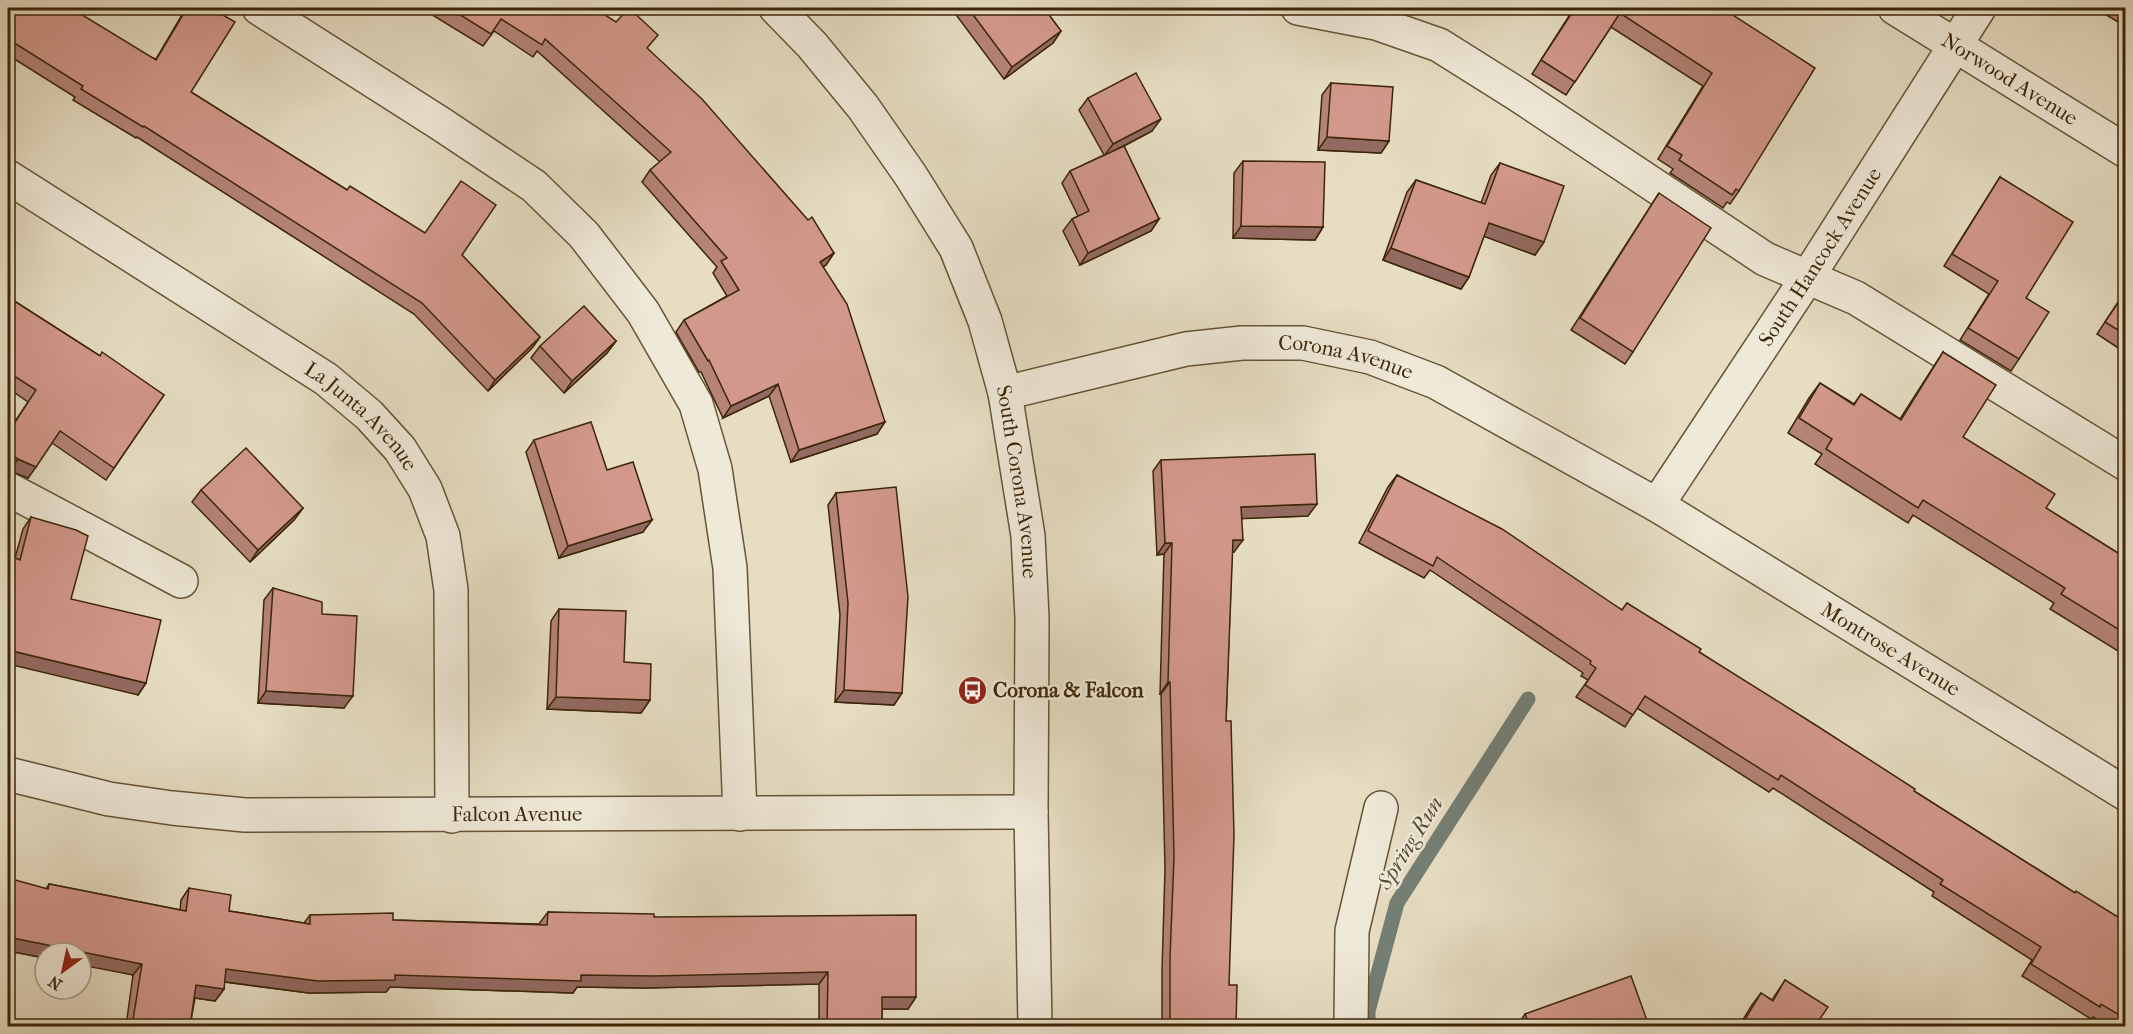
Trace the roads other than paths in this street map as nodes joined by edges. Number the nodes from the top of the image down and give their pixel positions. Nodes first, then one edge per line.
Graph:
1 (259, 8) edge
2 (776, 8) edge
3 (1298, 8) edge
4 (1895, 8) edge
5 (1979, 8) edge
6 (1955, 46) junction
7 (2126, 151) edge
8 (8, 177) edge
9 (1807, 278) junction
10 (1005, 393) junction
11 (2126, 464) edge
12 (8, 489) edge
13 (1657, 505) junction
14 (181, 581) dead end
15 (8, 774) edge
16 (2126, 794) edge
17 (1381, 808) dead end
18 (1031, 812) junction
19 (740, 814) junction
20 (452, 816) junction
21 (1035, 1026) edge
22 (1351, 1026) edge

1 - 19 street
2 - 10 street, South Corona Avenue
3 - 9 street
4 - 6 street, Norwood Avenue
5 - 6 street, South Hancock Avenue
6 - 7 street, Norwood Avenue
6 - 9 street, South Hancock Avenue
8 - 20 street, La Junta Avenue
9 - 11 street
9 - 13 street, South Hancock Avenue
10 - 13 street, Corona Avenue
10 - 18 street, South Corona Avenue
12 - 14 street
13 - 16 street, Montrose Avenue
15 - 20 street, Falcon Avenue
17 - 22 street
18 - 19 street, Falcon Avenue
18 - 21 street, South Corona Avenue
19 - 20 street, Falcon Avenue

